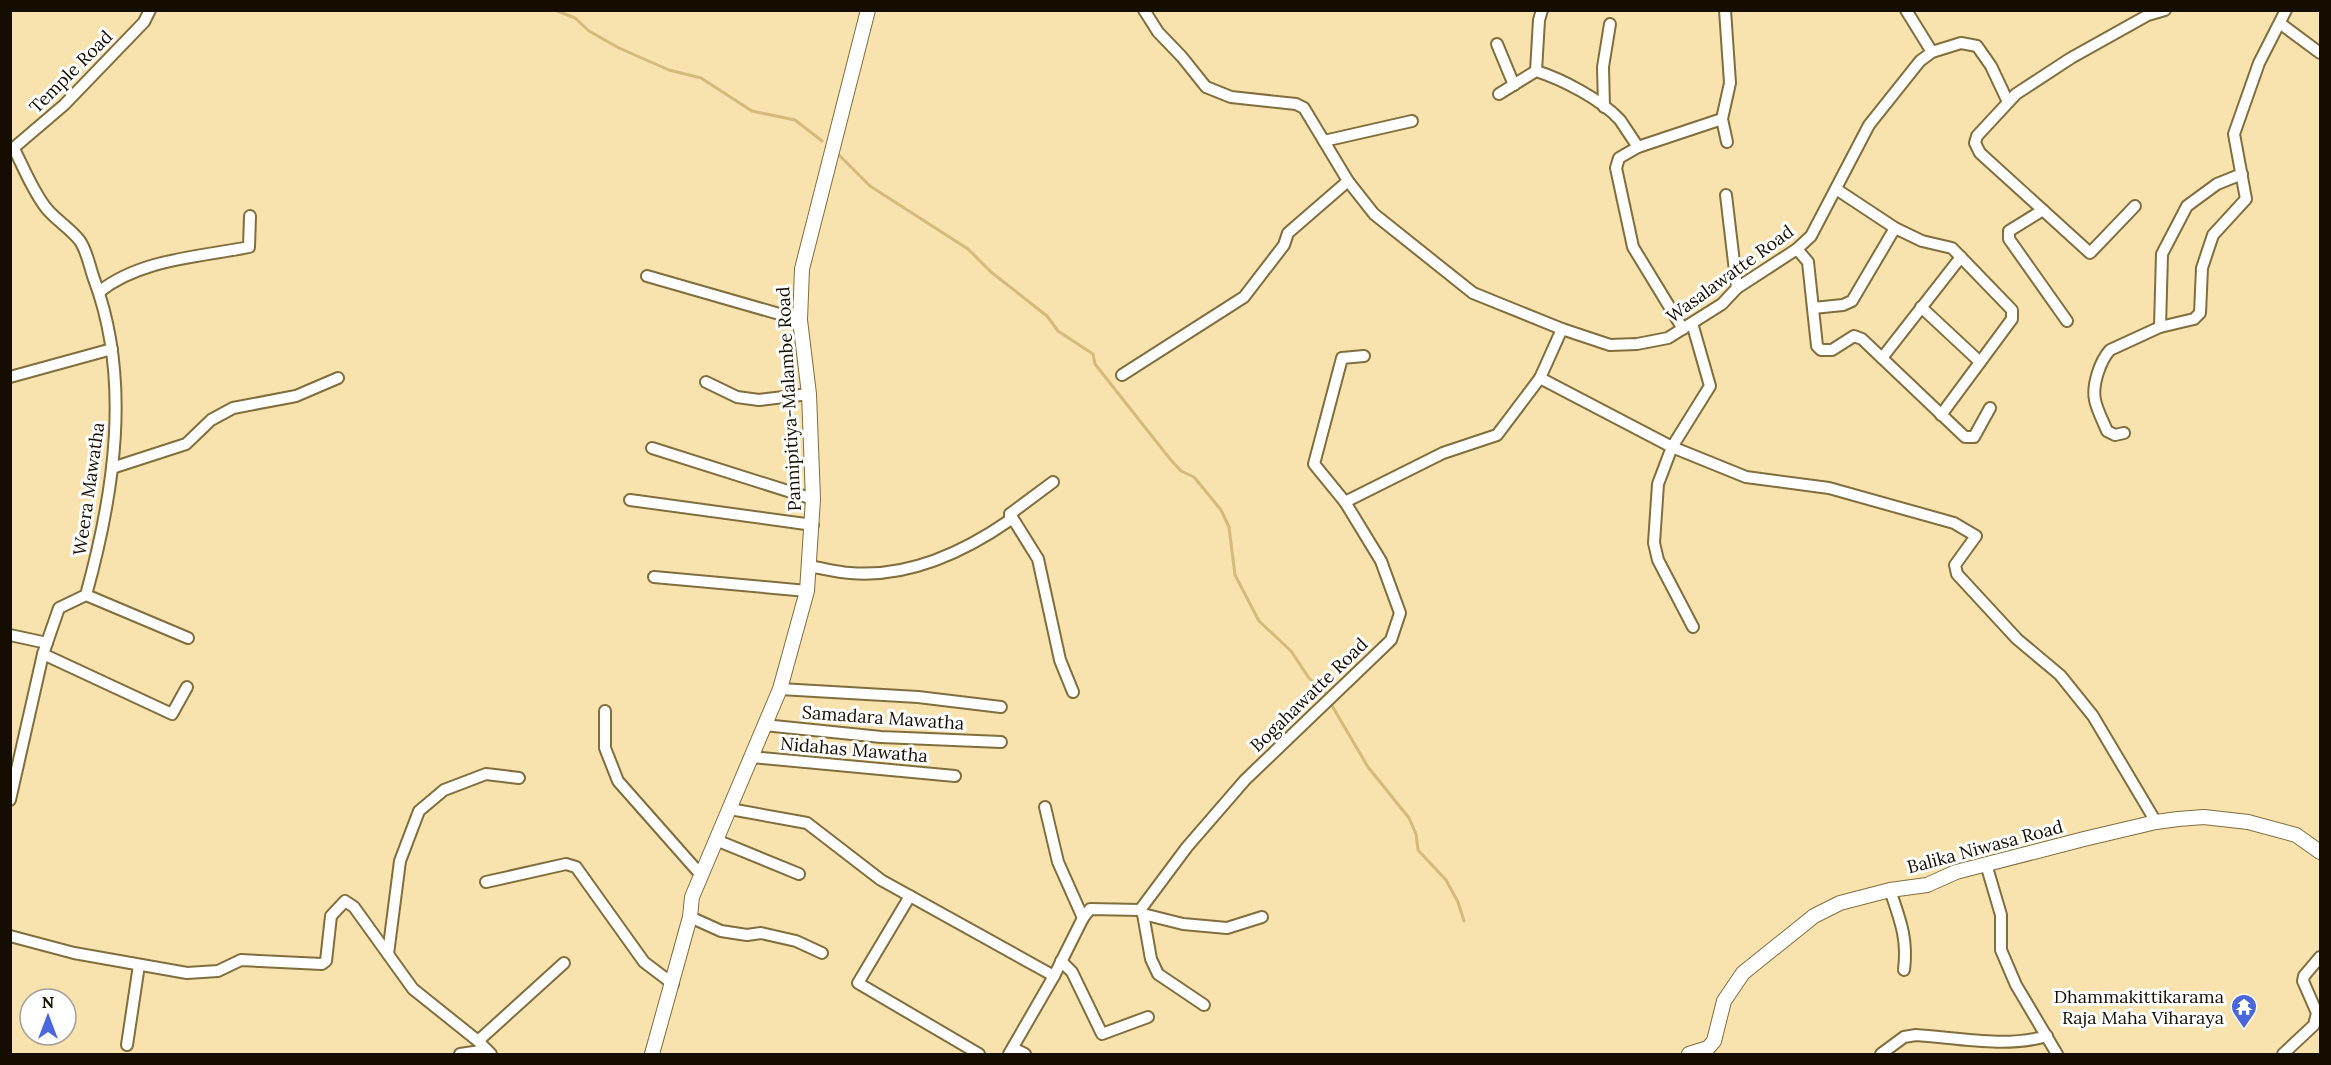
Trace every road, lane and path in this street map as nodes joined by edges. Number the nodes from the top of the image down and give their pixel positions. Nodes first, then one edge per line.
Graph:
1 (150, 10) edge
2 (868, 10) edge
3 (1144, 10) edge
4 (1542, 10) edge
5 (1725, 10) edge
6 (1906, 10) edge
7 (2164, 10) edge
8 (2286, 10) edge
9 (1610, 24) dead end
10 (2281, 24) junction
11 (1497, 44) dead end
12 (1932, 52) junction
13 (2320, 52) edge
14 (1536, 71) junction
15 (1514, 85) junction
16 (1499, 94) dead end
17 (2008, 102) junction
18 (1604, 107) junction
19 (1722, 119) junction
20 (1412, 122) dead end
21 (1324, 141) junction
22 (1727, 141) dead end
23 (1638, 147) junction
24 (12, 150) edge
25 (2242, 174) junction
26 (1348, 181) junction
27 (1836, 189) junction
28 (1726, 195) dead end
29 (2134, 206) dead end
30 (2043, 210) junction
31 (250, 216) dead end
32 (1895, 228) junction
33 (1797, 249) junction
34 (1961, 257) junction
35 (647, 276) dead end
36 (1737, 288) junction
37 (99, 292) junction
38 (1921, 307) junction
39 (1813, 308) junction
40 (800, 320) junction
41 (2067, 321) dead end
42 (1688, 326) junction
43 (2160, 327) junction
44 (1562, 329) junction
45 (112, 349) junction
46 (1364, 356) dead end
47 (1882, 358) junction
48 (1980, 362) junction
49 (1122, 375) dead end
50 (10, 377) edge
51 (338, 378) dead end
52 (1540, 378) junction
53 (706, 382) dead end
54 (809, 394) junction
55 (1990, 408) dead end
56 (1941, 415) junction
57 (2124, 433) dead end
58 (1672, 447) junction
59 (652, 448) dead end
60 (112, 468) junction
61 (1053, 482) dead end
62 (813, 499) junction
63 (630, 500) dead end
64 (1345, 502) junction
65 (1010, 514) junction
66 (813, 525) junction
67 (808, 566) junction
68 (654, 576) dead end
69 (807, 591) junction
70 (86, 595) junction
71 (1693, 627) dead end
72 (10, 635) edge
73 (189, 638) dead end
74 (47, 643) junction
75 (43, 654) junction
76 (187, 687) dead end
77 (780, 689) junction
78 (1073, 692) dead end
79 (1001, 707) dead end
80 (605, 711) dead end
81 (764, 725) junction
82 (1001, 742) dead end
83 (751, 757) junction
84 (955, 776) dead end
85 (519, 778) dead end
86 (10, 800) edge
87 (1046, 807) dead end
88 (730, 809) junction
89 (2156, 822) junction
90 (716, 840) junction
91 (2320, 852) edge
92 (1986, 864) junction
93 (701, 874) junction
94 (799, 874) dead end
95 (486, 882) dead end
96 (1890, 890) junction
97 (910, 896) junction
98 (1142, 912) junction
99 (690, 917) junction
100 (1262, 917) dead end
101 (1083, 918) junction
102 (10, 936) edge
103 (822, 953) dead end
104 (388, 954) junction
105 (2320, 957) edge
106 (1061, 961) junction
107 (564, 963) dead end
108 (139, 965) junction
109 (1904, 970) dead end
110 (1054, 976) junction
111 (672, 984) junction
112 (1204, 1005) dead end
113 (1148, 1017) dead end
114 (2047, 1036) junction
115 (478, 1041) junction
116 (2002, 1041) junction
117 (127, 1045) dead end
118 (1011, 1051) edge
119 (1710, 1051) edge
120 (489, 1052) edge
121 (460, 1054) edge
122 (652, 1054) edge
123 (979, 1054) edge
124 (1025, 1054) edge
125 (1689, 1054) edge
126 (1881, 1054) edge
127 (2002, 1054) edge
128 (2057, 1054) edge
129 (2283, 1054) edge

1 - 24 street, Temple Road
2 - 40 street, Pannipitiya-Malambe Road
3 - 21 street
4 - 14 street
5 - 19 street
6 - 12 street
7 - 17 street
8 - 10 street
9 - 18 street
10 - 13 street
10 - 25 street
11 - 15 street
12 - 17 street
12 - 27 street, Wasalawatte Road
14 - 15 street
14 - 18 street
15 - 16 street
17 - 30 street
18 - 23 street
19 - 22 street
19 - 23 street
20 - 21 street
21 - 26 street
23 - 42 street
24 - 37 street, Weera Mawatha
25 - 43 street
25 - 43 street
26 - 44 street
26 - 49 street
27 - 32 street
27 - 33 street, Wasalawatte Road
28 - 36 street
29 - 30 street
30 - 41 street
31 - 37 street
32 - 34 street
32 - 39 street
33 - 36 street, Wasalawatte Road
33 - 39 street
34 - 38 street
34 - 48 street
35 - 40 street
36 - 42 street, Wasalawatte Road
37 - 45 street, Weera Mawatha
38 - 47 street
38 - 48 street
39 - 47 street
40 - 54 street, Pannipitiya-Malambe Road
42 - 44 street, Wasalawatte Road
42 - 58 street
43 - 57 street
44 - 52 street
45 - 50 street
45 - 60 street, Weera Mawatha
46 - 64 street, Bogahawatte Road
47 - 56 street
48 - 56 street
51 - 60 street
52 - 58 street
52 - 64 street
53 - 54 street
54 - 62 street, Pannipitiya-Malambe Road
55 - 56 street
58 - 71 street
58 - 89 street
59 - 62 street
60 - 70 street, Weera Mawatha
61 - 65 street
62 - 66 street, Pannipitiya-Malambe Road
63 - 66 street
64 - 98 street, Bogahawatte Road
65 - 67 street
65 - 78 street
66 - 67 street, Pannipitiya-Malambe Road
67 - 69 street, Pannipitiya-Malambe Road
68 - 69 street
69 - 77 street, Pannipitiya-Malambe Road
70 - 73 street
70 - 74 street
72 - 74 street
74 - 75 street
75 - 76 street
75 - 86 street
77 - 79 street
77 - 81 street, Pannipitiya-Malambe Road
80 - 93 street
81 - 82 street, Samadara Mawatha
81 - 83 street, Pannipitiya-Malambe Road
83 - 84 street, Nidahas Mawatha
83 - 88 street, Pannipitiya-Malambe Road
85 - 104 street
87 - 101 street
88 - 90 street, Pannipitiya-Malambe Road
88 - 97 street
89 - 91 street, Balika Niwasa Road
89 - 92 street, Balika Niwasa Road
90 - 93 street, Pannipitiya-Malambe Road
90 - 94 street
92 - 96 street, Balika Niwasa Road
92 - 114 street
93 - 99 street, Pannipitiya-Malambe Road
95 - 111 street
96 - 109 street
96 - 119 street, Balika Niwasa Road
97 - 110 street
97 - 123 street
98 - 100 street
98 - 101 street
98 - 112 street
99 - 103 street
99 - 111 street, Pannipitiya-Malambe Road
101 - 106 street
102 - 108 street
104 - 108 street
104 - 115 street
105 - 129 street
106 - 110 street
106 - 113 street
107 - 115 street
108 - 117 street
110 - 118 street
111 - 122 street, Pannipitiya-Malambe Road
114 - 116 street
114 - 128 street
115 - 120 street
116 - 126 street
116 - 127 street
118 - 124 street
119 - 125 street, Balika Niwasa Road
120 - 121 street

